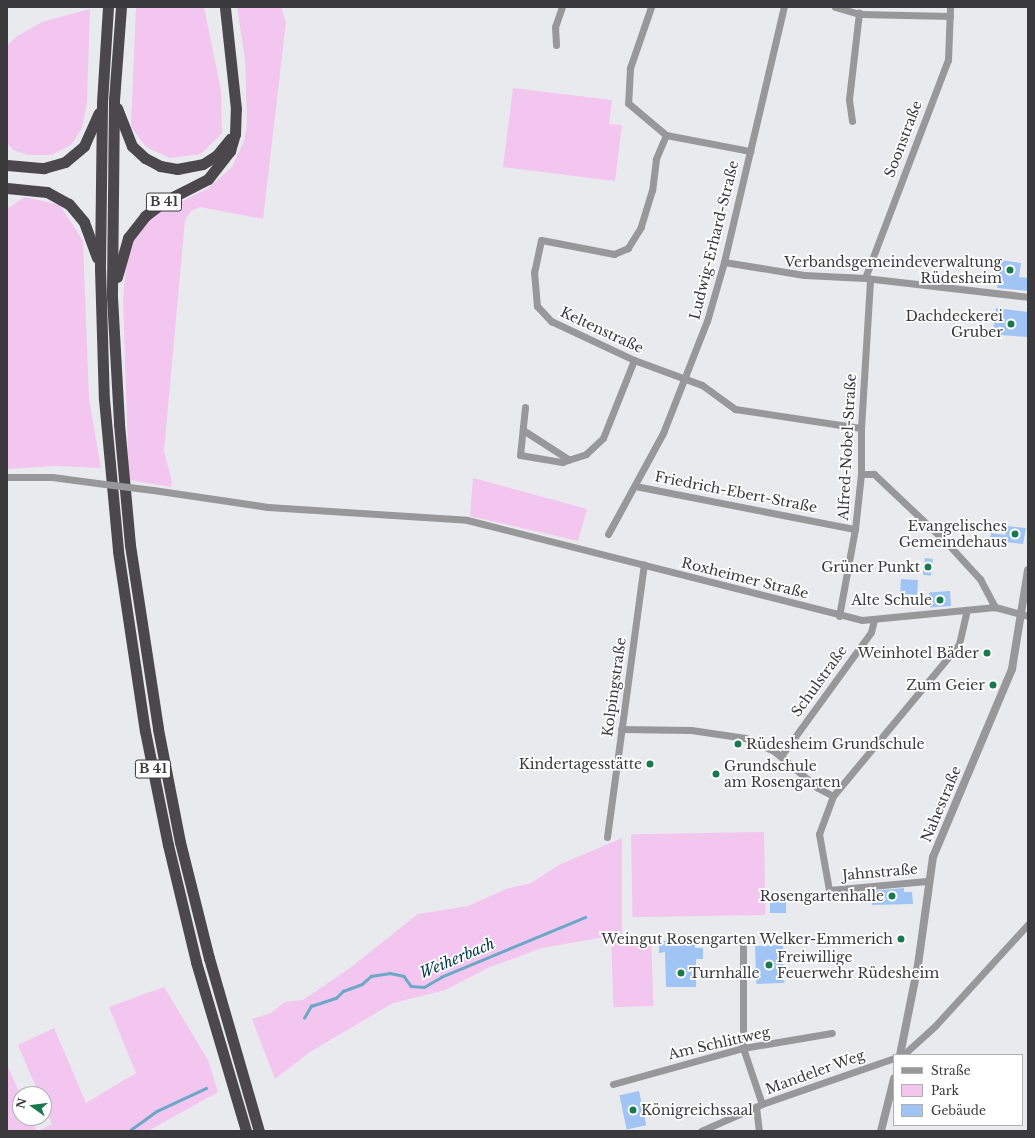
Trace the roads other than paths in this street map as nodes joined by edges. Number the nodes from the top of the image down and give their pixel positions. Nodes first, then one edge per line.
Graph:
1 (108, 7) edge
2 (121, 7) edge
3 (220, 7) edge
4 (225, 7) edge
5 (562, 7) edge
6 (651, 7) edge
7 (784, 7) edge
8 (835, 7) edge
9 (950, 7) edge
10 (859, 14) junction
11 (950, 16) junction
12 (226, 24) junction
13 (556, 44) dead end
14 (114, 100) junction
15 (102, 103) junction
16 (852, 122) dead end
17 (236, 125) junction
18 (666, 135) junction
19 (750, 151) junction
20 (7, 165) edge
21 (7, 188) edge
22 (23, 189) junction
23 (7, 194) edge
24 (724, 262) junction
25 (100, 268) junction
26 (868, 278) junction
27 (112, 297) junction
28 (1028, 297) edge
29 (634, 360) junction
30 (686, 379) junction
31 (525, 407) dead end
32 (861, 428) junction
33 (522, 430) junction
34 (568, 458) junction
35 (861, 474) junction
36 (7, 478) edge
37 (635, 486) junction
38 (856, 529) junction
39 (608, 534) dead end
40 (644, 565) junction
41 (1028, 570) edge
42 (995, 608) junction
43 (967, 610) junction
44 (1025, 615) edge
45 (839, 616) junction
46 (874, 620) junction
47 (621, 729) junction
48 (781, 756) junction
49 (833, 796) junction
50 (607, 837) dead end
51 (928, 880) junction
52 (1028, 924) edge
53 (743, 945) dead end
54 (832, 1034) dead end
55 (743, 1048) junction
56 (901, 1054) edge
57 (902, 1054) edge
58 (893, 1058) edge
59 (893, 1083) edge
60 (613, 1084) dead end
61 (759, 1106) junction
62 (246, 1131) edge
63 (259, 1131) edge
64 (702, 1131) edge
65 (759, 1131) edge
66 (881, 1131) edge

1 - 15 highway, B 41
2 - 14 highway, B 41
3 - 12 highway
4 - 12 highway
5 - 13 street
6 - 18 street
7 - 19 street, Ludwig-Erhard-Straße
8 - 10 street
9 - 11 street, Soonstraße
10 - 11 street
10 - 16 street
11 - 26 street, Soonstraße
12 - 17 highway
14 - 17 highway, B 41
14 - 27 highway, B 41
15 - 20 highway, B 41
15 - 25 highway, B 41
17 - 27 highway, B 41
18 - 19 street
18 - 29 street, Keltenstraße
19 - 24 street, Ludwig-Erhard-Straße
21 - 22 highway, B 41
22 - 23 highway, B 41
22 - 25 highway, B 41
24 - 26 street
24 - 30 street, Ludwig-Erhard-Straße
25 - 62 highway, B 41
26 - 28 street
26 - 32 street, Alfred-Nobel-Straße
27 - 63 highway, B 41
29 - 30 street, Keltenstraße
29 - 34 street
30 - 32 street, Keltenstraße
30 - 37 street, Ludwig-Erhard-Straße
31 - 33 street
32 - 35 street, Alfred-Nobel-Straße
33 - 34 street
33 - 34 street
35 - 38 street, Alfred-Nobel-Straße
35 - 42 street
36 - 40 street, Roxheimer Straße, bridge
37 - 38 street, Friedrich-Ebert-Straße
37 - 39 street, Ludwig-Erhard-Straße
38 - 45 street, Alfred-Nobel-Straße
40 - 45 street, Roxheimer Straße
40 - 47 street, Kolpingstraße
41 - 44 street, Nahestraße
42 - 43 street, Roxheimer Straße
42 - 44 street, Roxheimer Straße
43 - 46 street, Roxheimer Straße
43 - 49 street, Jahnstraße
44 - 51 street, Nahestraße
45 - 46 street, Roxheimer Straße
46 - 48 street, Schulstraße
47 - 48 street
47 - 50 street, Kolpingstraße
48 - 49 street
49 - 51 street, Jahnstraße
51 - 56 street, Nahestraße
52 - 57 street
53 - 55 street
54 - 55 street, Am Schlittweg
55 - 60 street, Am Schlittweg
55 - 61 street
58 - 61 street, Mandeler Weg
59 - 66 street
61 - 64 street, Mandeler Weg
61 - 65 street

